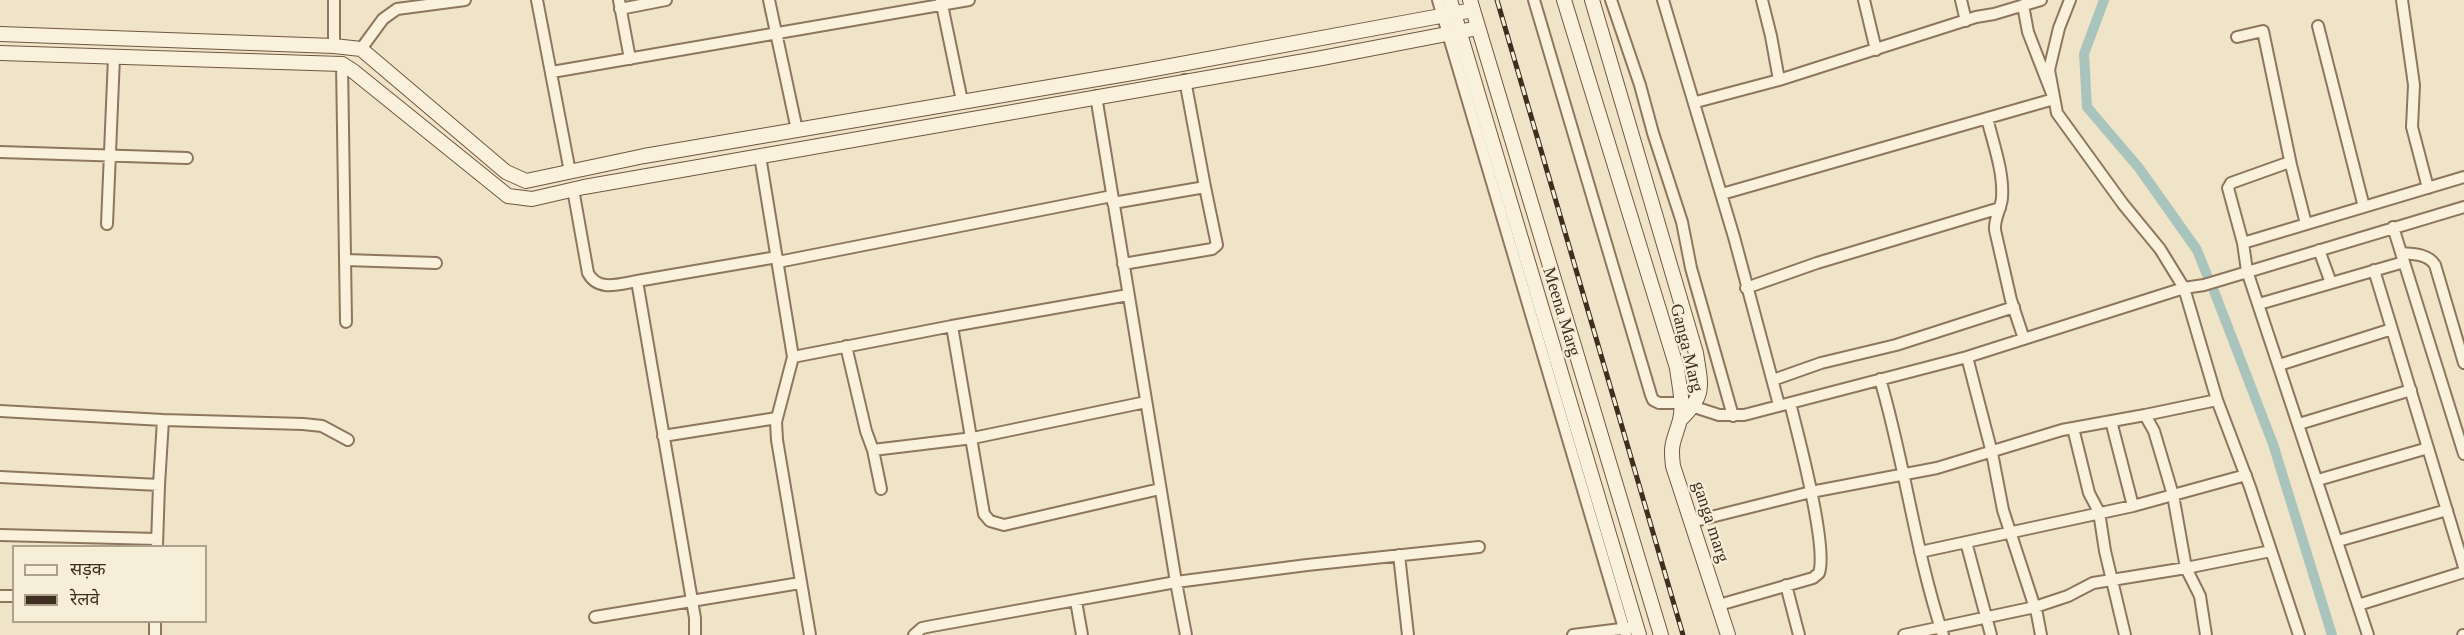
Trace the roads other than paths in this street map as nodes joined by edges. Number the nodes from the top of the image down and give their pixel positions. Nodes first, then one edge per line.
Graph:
1 (334, 0) edge
2 (465, 0) edge
3 (537, 0) edge
4 (666, 0) edge
5 (769, 0) edge
6 (969, 0) edge
7 (1438, 0) edge
8 (1449, 0) edge
9 (1534, 0) edge
10 (1564, 0) edge
11 (1592, 0) edge
12 (1611, 0) edge
13 (1664, 0) edge
14 (1762, 0) edge
15 (1864, 0) edge
16 (1961, 0) edge
17 (2041, 0) edge
18 (2060, 0) edge
19 (2070, 0) edge
20 (2402, 0) edge
21 (941, 2) edge
22 (619, 4) edge
23 (1471, 5) edge
24 (2023, 5) junction
25 (2065, 13) junction
26 (1449, 16) junction
27 (1966, 21) junction
28 (2318, 26) dead end
29 (1478, 28) junction
30 (778, 33) junction
31 (0, 34) edge
32 (1454, 34) junction
33 (2237, 36) dead end
34 (334, 46) junction
35 (361, 50) junction
36 (1876, 50) junction
37 (0, 53) edge
38 (114, 57) junction
39 (630, 59) junction
40 (342, 64) junction
41 (552, 72) junction
42 (1185, 80) junction
43 (1779, 80) junction
44 (1096, 96) junction
45 (2054, 99) junction
46 (962, 101) junction
47 (1696, 102) junction
48 (1987, 118) junction
49 (797, 130) junction
50 (0, 152) edge
51 (110, 155) junction
52 (760, 156) junction
53 (187, 158) dead end
54 (2291, 165) junction
55 (570, 172) junction
56 (2464, 177) edge
57 (1205, 187) junction
58 (2428, 188) junction
59 (573, 189) junction
60 (1722, 194) junction
61 (1113, 199) junction
62 (2364, 207) junction
63 (2464, 207) edge
64 (2000, 208) junction
65 (107, 224) dead end
66 (2306, 224) junction
67 (2393, 227) junction
68 (2244, 243) junction
69 (2319, 250) junction
70 (2403, 257) junction
71 (777, 259) junction
72 (346, 260) junction
73 (436, 263) dead end
74 (1123, 264) junction
75 (2374, 270) junction
76 (2247, 271) junction
77 (637, 281) junction
78 (2331, 283) junction
79 (1746, 288) junction
80 (2184, 288) junction
81 (1128, 295) junction
82 (2259, 304) junction
83 (2014, 308) junction
84 (346, 322) dead end
85 (952, 326) junction
86 (2459, 326) edge
87 (2392, 329) junction
88 (2024, 339) junction
89 (846, 346) junction
90 (793, 357) junction
91 (1967, 357) junction
92 (2464, 363) edge
93 (2279, 365) junction
94 (1880, 379) junction
95 (1773, 380) junction
96 (2411, 390) junction
97 (2217, 400) junction
98 (1146, 402) junction
99 (1790, 403) junction
100 (1688, 404) junction
101 (1779, 405) junction
102 (0, 411) edge
103 (2145, 415) junction
104 (1733, 416) junction
105 (777, 418) junction
106 (162, 420) junction
107 (1680, 420) joint
108 (2111, 421) junction
109 (2299, 424) junction
110 (2073, 428) junction
111 (663, 435) junction
112 (973, 438) junction
113 (348, 440) dead end
114 (2428, 448) junction
115 (873, 450) junction
116 (1992, 453) junction
117 (2464, 454) edge
118 (1903, 473) junction
119 (2246, 475) junction
120 (0, 477) edge
121 (2318, 480) junction
122 (159, 485) junction
123 (881, 489) dead end
124 (1160, 489) junction
125 (1811, 492) junction
126 (2173, 495) junction
127 (2133, 506) junction
128 (2447, 510) junction
129 (2099, 512) junction
130 (1691, 522) junction
131 (2011, 532) junction
132 (0, 535) edge
133 (1966, 542) junction
134 (2338, 542) junction
135 (157, 543) edge
136 (1479, 547) dead end
137 (2271, 551) junction
138 (1920, 552) junction
139 (1399, 555) junction
140 (2464, 567) edge
141 (2186, 568) junction
142 (2464, 572) edge
143 (2113, 579) junction
144 (1176, 582) junction
145 (800, 583) junction
146 (1786, 585) junction
147 (692, 602) junction
148 (1076, 602) junction
149 (1719, 605) junction
150 (2358, 605) junction
151 (2034, 607) junction
152 (1986, 617) junction
153 (595, 618) dead end
154 (1657, 621) junction
155 (1631, 631) edge
156 (1941, 632) edge
157 (695, 635) edge
158 (810, 635) edge
159 (914, 635) edge
160 (1082, 635) edge
161 (1186, 635) edge
162 (1408, 635) edge
163 (1573, 635) edge
164 (1662, 635) edge
165 (1728, 635) edge
166 (1799, 635) edge
167 (1904, 635) edge
168 (1990, 635) edge
169 (2041, 635) edge
170 (2125, 635) edge
171 (2205, 635) edge
172 (2299, 635) edge
173 (2368, 635) edge

1 - 34 street
2 - 35 street
3 - 41 street
4 - 22 street
5 - 30 street
6 - 21 street
7 - 26 street
8 - 26 street, Meena Marg
9 - 100 street
10 - 100 street, Ganga Marg
11 - 100 street, Ganga Marg
12 - 104 street
13 - 47 street
14 - 43 street
15 - 36 street
16 - 27 street
17 - 24 street
18 - 25 street
19 - 25 street
20 - 58 street
21 - 30 street
21 - 46 street
22 - 39 street
23 - 26 street
23 - 29 street
24 - 27 street
24 - 45 street
25 - 45 street
26 - 32 street, Meena Marg
26 - 46 street
27 - 36 street
28 - 62 street
29 - 32 street
29 - 154 street
30 - 39 street
30 - 49 street
31 - 34 street
32 - 42 street
32 - 155 street, Meena Marg
33 - 54 street
34 - 35 street
35 - 55 street
36 - 43 street
37 - 38 street
38 - 40 street
38 - 51 street
39 - 41 street
40 - 59 street
40 - 72 street
41 - 55 street
42 - 44 street
42 - 57 street
43 - 47 street
44 - 52 street
44 - 61 street
45 - 48 street
45 - 80 street
46 - 49 street
47 - 60 street
48 - 60 street
48 - 64 street
49 - 55 street
50 - 51 street
51 - 53 street
51 - 65 street
52 - 59 street
52 - 71 street
54 - 66 street
54 - 68 street
55 - 59 street
56 - 58 street
57 - 61 street
57 - 74 street
58 - 62 street
59 - 77 street
60 - 79 street
61 - 71 street
61 - 74 street
62 - 66 street
63 - 67 street
64 - 79 street
64 - 83 street
66 - 68 street
67 - 69 street
67 - 70 street
68 - 76 street
69 - 76 street
69 - 78 street
70 - 75 street
70 - 86 street
70 - 117 street
71 - 77 street
71 - 90 street
72 - 73 street
72 - 84 street
74 - 81 street
75 - 78 street
75 - 87 street
76 - 80 street
76 - 82 street
77 - 111 street
78 - 82 street
79 - 95 street
80 - 88 street
80 - 97 street
81 - 85 street
81 - 98 street
82 - 93 street
83 - 88 street
83 - 95 street
85 - 89 street
85 - 112 street
86 - 92 street
87 - 93 street
87 - 96 street
88 - 91 street
89 - 90 street
89 - 115 street
90 - 105 street
91 - 94 street
91 - 116 street
93 - 109 street
94 - 99 street
94 - 118 street
95 - 101 street
96 - 109 street
96 - 114 street
97 - 103 street
97 - 119 street
98 - 112 street
98 - 124 street
99 - 101 street
99 - 125 street
100 - 104 street
100 - 107 street, Ganga Marg
101 - 104 street
102 - 106 street
103 - 108 street
103 - 126 street
105 - 111 street
105 - 145 street
106 - 113 street
106 - 122 street
107 - 130 street, ganga marg
108 - 110 street
108 - 127 street
109 - 121 street
110 - 116 street
110 - 129 street
111 - 147 street
112 - 115 street
112 - 124 street
114 - 121 street
114 - 128 street
115 - 123 street
116 - 118 street
116 - 131 street
118 - 125 street
118 - 138 street
119 - 126 street
119 - 137 street
120 - 122 street
121 - 134 street
122 - 135 street
124 - 144 street
125 - 130 street
125 - 146 street
126 - 127 street
126 - 141 street
127 - 129 street
128 - 134 street
128 - 140 street
129 - 131 street
129 - 143 street
130 - 149 street, ganga marg
131 - 133 street
131 - 151 street
132 - 135 street
133 - 138 street
133 - 152 street
134 - 150 street
136 - 139 street
137 - 141 street
137 - 172 street
138 - 156 street
139 - 144 street
139 - 162 street
141 - 143 street
141 - 171 street
142 - 150 street
143 - 151 street
143 - 170 street
144 - 148 street
144 - 161 street
145 - 147 street
145 - 158 street
146 - 149 street
146 - 166 street
147 - 153 street
147 - 157 street
148 - 159 street
148 - 160 street
149 - 165 street, ganga marg
150 - 173 street
151 - 152 street
151 - 169 street
152 - 156 street
152 - 168 street
154 - 155 street
154 - 164 street
155 - 163 street
156 - 167 street

